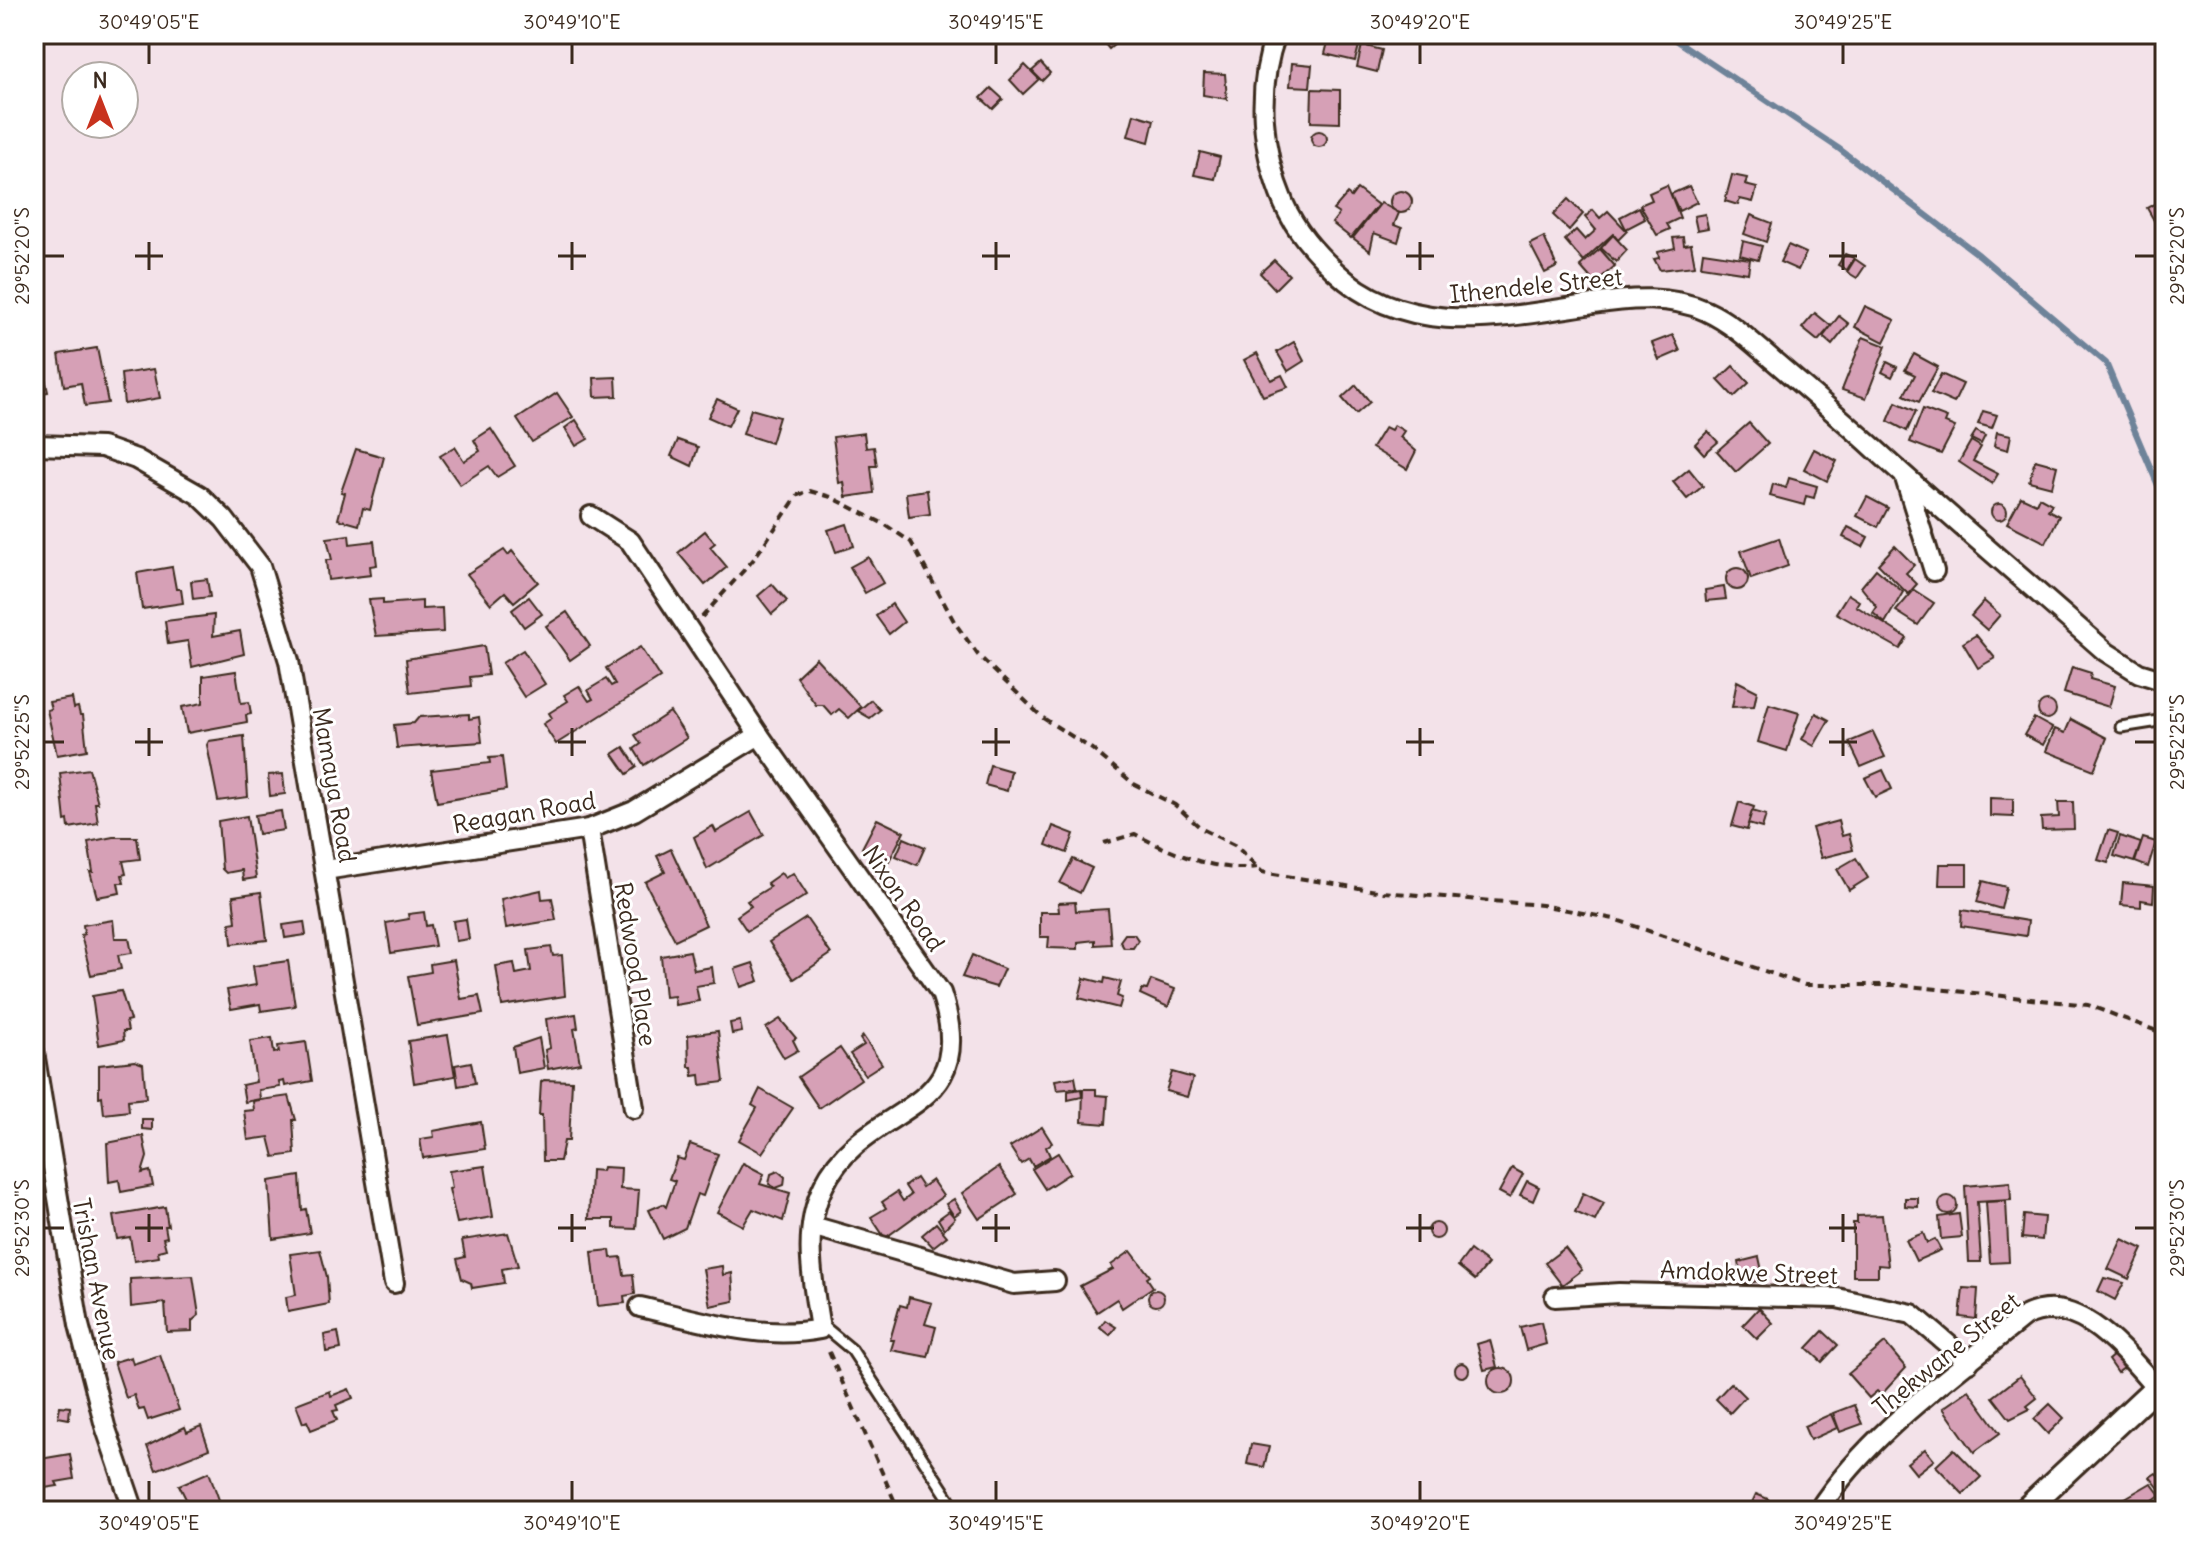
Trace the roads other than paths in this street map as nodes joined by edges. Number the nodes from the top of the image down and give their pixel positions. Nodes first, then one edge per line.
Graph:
1 (1276, 34) edge
2 (34, 445) edge
3 (1904, 475) junction
4 (591, 516) dead end
5 (1934, 571) dead end
6 (2165, 681) edge
7 (2165, 720) edge
8 (2121, 727) dead end
9 (759, 735) junction
10 (589, 829) junction
11 (325, 870) junction
12 (34, 1052) edge
13 (634, 1108) dead end
14 (812, 1226) junction
15 (1055, 1281) dead end
16 (394, 1283) dead end
17 (1555, 1297) dead end
18 (640, 1307) dead end
19 (820, 1329) junction
20 (1969, 1362) junction
21 (2162, 1388) edge
22 (134, 1511) edge
23 (957, 1511) edge
24 (1818, 1511) edge
25 (2024, 1511) edge

1 - 3 street, Ithendele Street
2 - 11 street, Mamaya Road
3 - 5 street
3 - 6 street, Ithendele Street
4 - 9 street, Nixon Road
7 - 8 lane
9 - 10 street, Reagan Road
9 - 14 street, Nixon Road
10 - 11 street, Reagan Road
10 - 13 street, Redwood Place
11 - 16 street, Mamaya Road
12 - 22 street, Trishan Avenue
14 - 15 street
14 - 19 street, Nixon Road
17 - 20 street, Amdokwe Street
18 - 19 street
19 - 23 lane
20 - 21 street, Thekwane Street
20 - 24 street, Thekwane Street
21 - 25 street

